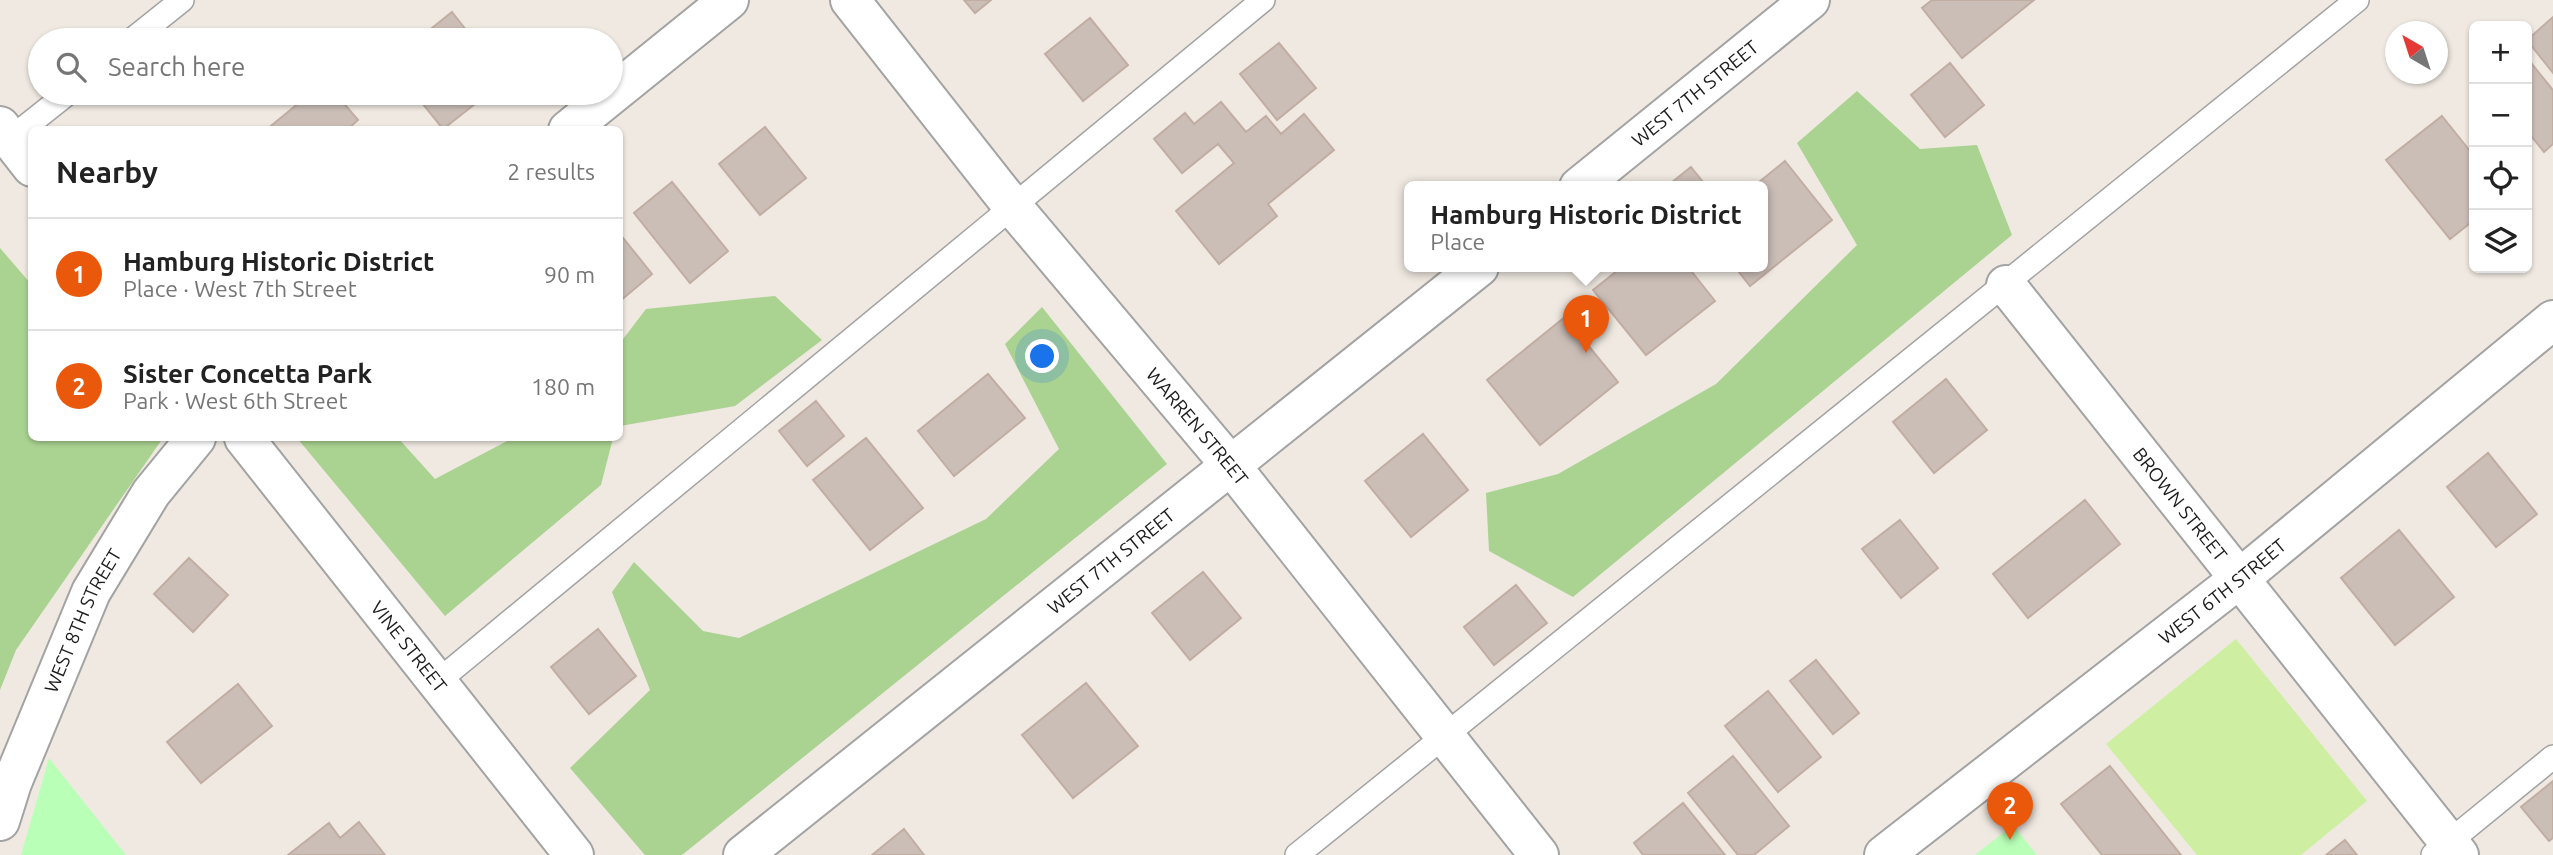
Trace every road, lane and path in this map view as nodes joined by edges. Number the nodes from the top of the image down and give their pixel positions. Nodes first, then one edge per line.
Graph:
1 (182, 0) edge
2 (729, 0) edge
3 (850, 0) edge
4 (1264, 0) edge
5 (2357, 0) edge
6 (1794, 5) edge
7 (147, 28) edge
8 (623, 86) edge
9 (55, 105) edge
10 (599, 105) edge
11 (33, 126) edge
12 (573, 126) edge
13 (28, 131) edge
14 (14, 144) edge
15 (1586, 181) edge
16 (1013, 206) junction
17 (1473, 272) edge
18 (2006, 285) junction
19 (2553, 320) edge
20 (194, 441) edge
21 (246, 441) edge
22 (1232, 467) junction
23 (2239, 579) junction
24 (437, 682) junction
25 (1443, 734) junction
26 (2553, 757) edge
27 (0, 821) edge
28 (2447, 851) edge
29 (574, 855) edge
30 (743, 855) edge
31 (1297, 855) edge
32 (1539, 855) edge
33 (1884, 855) edge

1 - 7 lane
2 - 8 street
3 - 16 street, WARREN STREET
4 - 16 lane
5 - 18 lane
6 - 15 street, WEST 7TH STREET
9 - 11 lane
10 - 12 street
13 - 14 lane
16 - 22 street, WARREN STREET
16 - 24 lane
17 - 22 street, WEST 7TH STREET
18 - 23 street, BROWN STREET
18 - 25 lane
19 - 23 street, WEST 6TH STREET
20 - 27 street, WEST 8TH STREET
21 - 24 street, VINE STREET
22 - 25 street, WARREN STREET
22 - 30 street, WEST 7TH STREET
23 - 28 street, BROWN STREET
23 - 33 street, WEST 6TH STREET
24 - 29 street, VINE STREET
25 - 31 lane
25 - 32 street, WARREN STREET
26 - 28 lane

